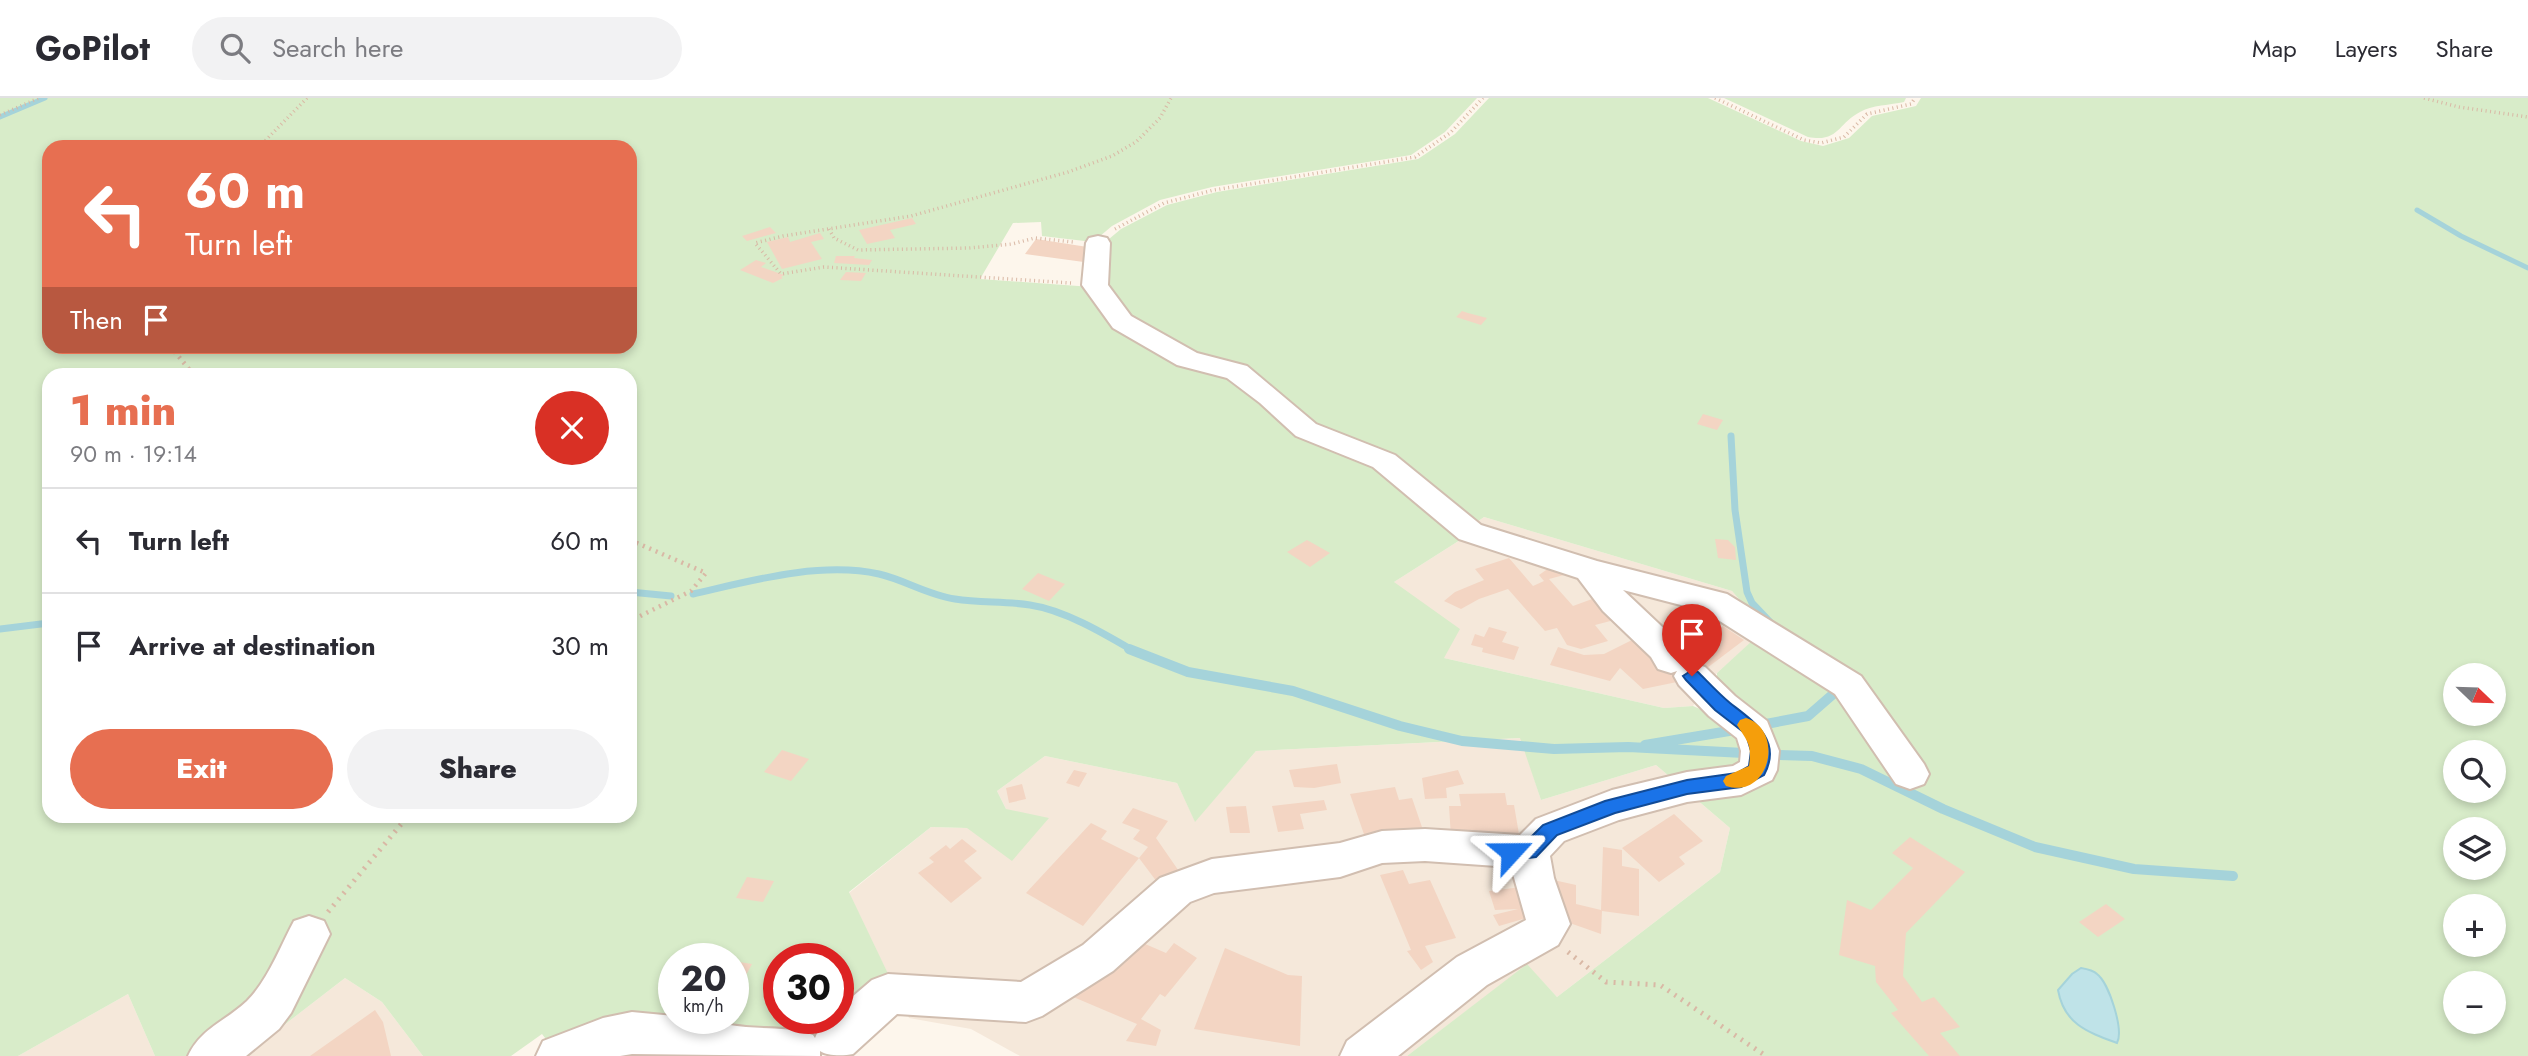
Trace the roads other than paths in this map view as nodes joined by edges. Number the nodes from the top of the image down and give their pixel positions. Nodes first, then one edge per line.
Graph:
1 (1098, 243) road end
2 (1590, 570) junction
3 (1910, 774) dead end
4 (1529, 852) junction
5 (309, 934) road end
6 (822, 1050) edge
7 (211, 1056) edge
8 (559, 1056) edge
9 (1363, 1056) edge

1 - 2 street
2 - 3 street
2 - 4 street
4 - 6 street
4 - 9 street
5 - 7 street
6 - 8 street

